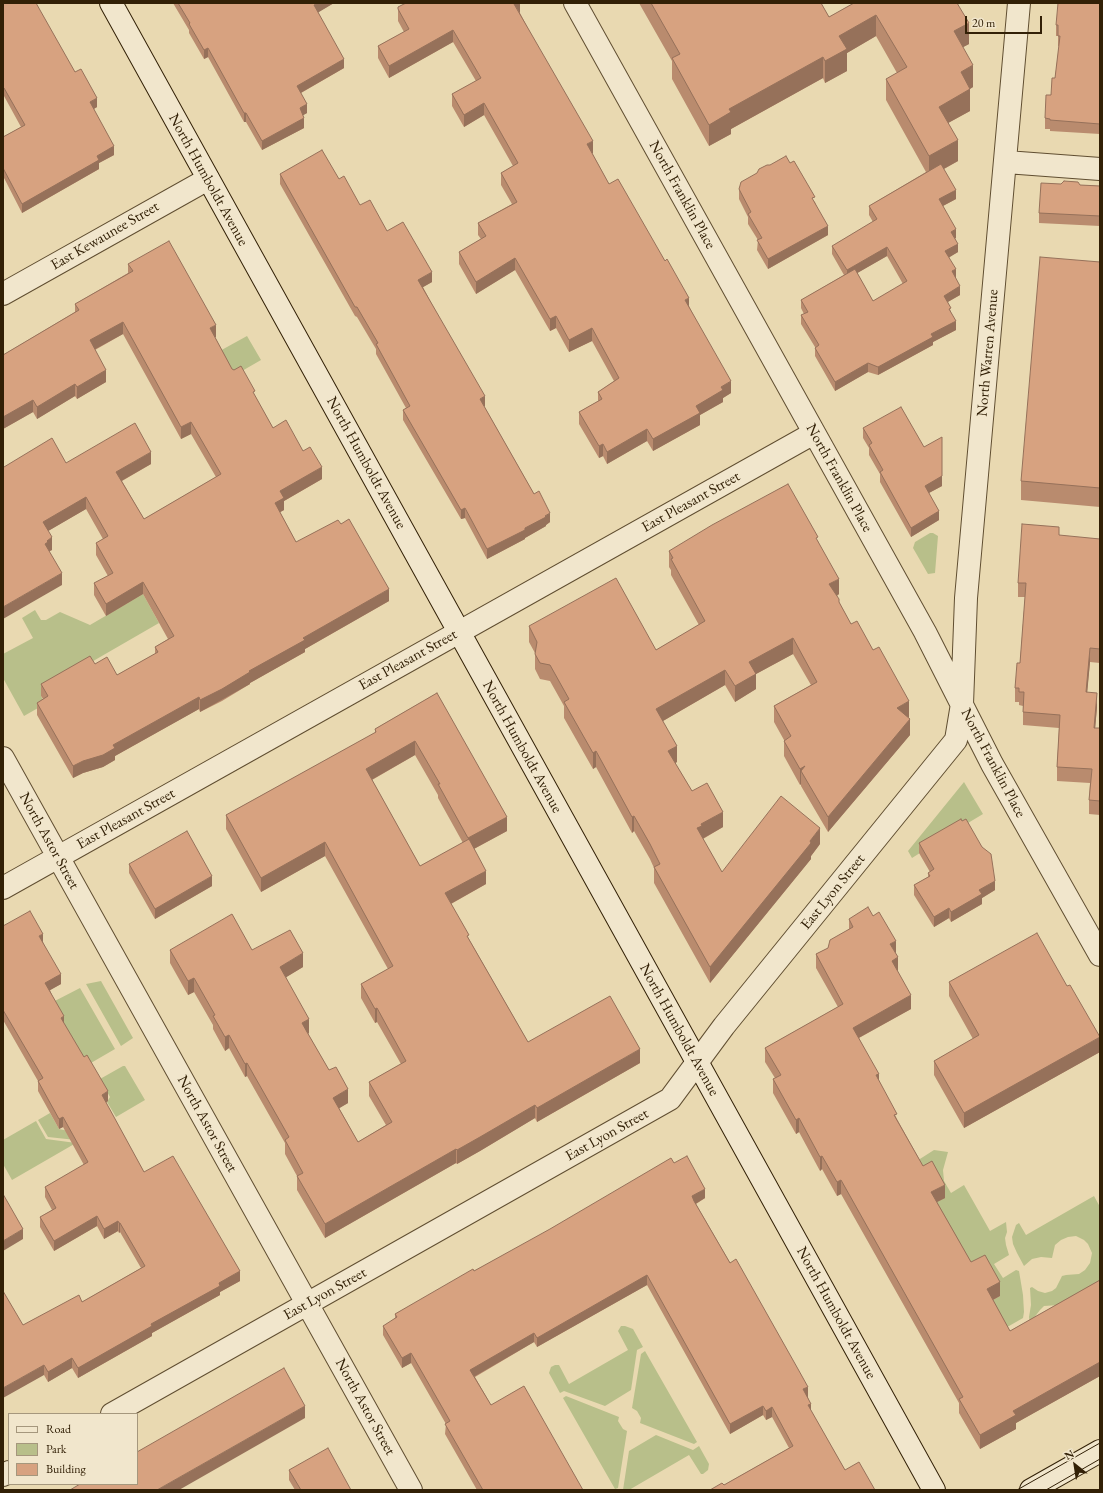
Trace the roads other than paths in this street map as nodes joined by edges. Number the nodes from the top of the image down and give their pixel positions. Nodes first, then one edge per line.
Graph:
1 (111, 3) edge
2 (575, 3) edge
3 (1019, 3) edge
4 (1006, 162) junction
5 (1100, 169) edge
6 (208, 179) junction
7 (3, 294) edge
8 (814, 433) junction
9 (459, 632) junction
10 (962, 704) junction
11 (3, 758) edge
12 (58, 857) junction
13 (3, 888) edge
14 (1100, 955) edge
15 (697, 1062) junction
16 (307, 1304) junction
17 (114, 1413) edge
18 (1100, 1451) edge
19 (411, 1490) edge
20 (934, 1490) edge
21 (1031, 1490) edge

1 - 6 street, North Humboldt Avenue
2 - 8 street, North Franklin Place
3 - 4 street, North Warren Avenue
4 - 5 street
4 - 10 street, North Warren Avenue
6 - 7 street, East Kewaunee Street
6 - 9 street, North Humboldt Avenue
8 - 9 street, East Pleasant Street
8 - 10 street, North Franklin Place
9 - 12 street, East Pleasant Street
9 - 15 street, North Humboldt Avenue
10 - 14 street, North Franklin Place
10 - 15 street, East Lyon Street
11 - 12 street, North Astor Street
12 - 13 street, East Pleasant Street
12 - 16 street, North Astor Street
15 - 16 street, East Lyon Street
15 - 20 street, North Humboldt Avenue
16 - 17 street, East Lyon Street
16 - 19 street, North Astor Street
18 - 21 street

